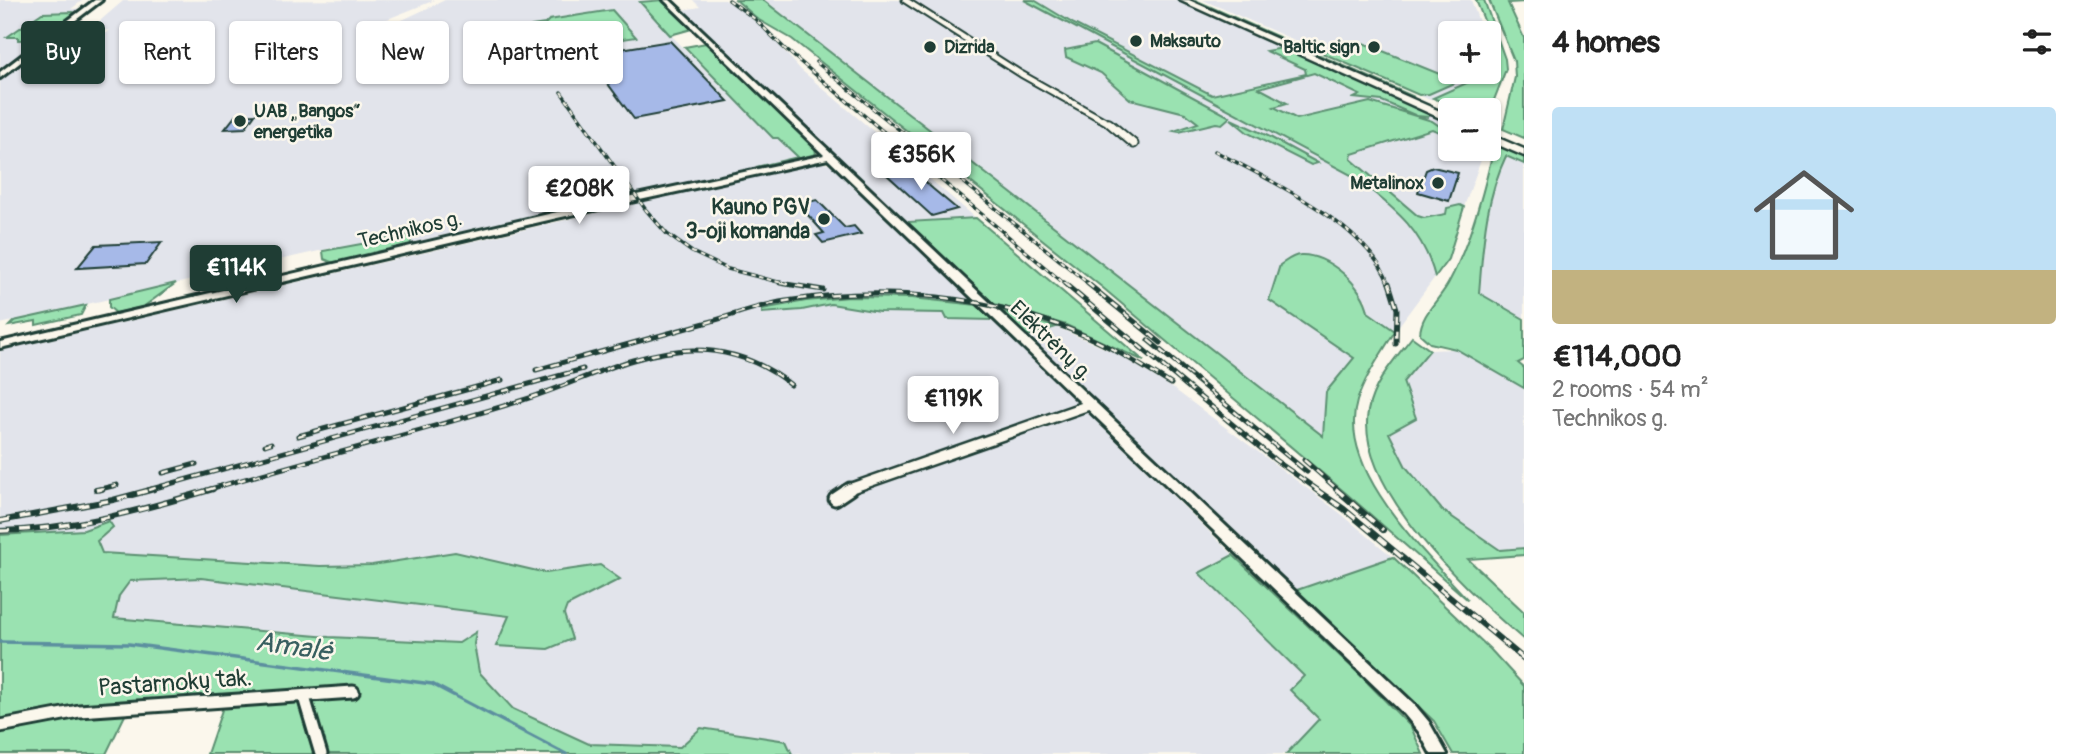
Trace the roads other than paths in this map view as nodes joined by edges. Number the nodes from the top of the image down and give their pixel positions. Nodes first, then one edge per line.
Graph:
1 (99, 0) edge
2 (667, 0) edge
3 (905, 0) edge
4 (1183, 0) edge
5 (1198, 0) edge
6 (0, 76) edge
7 (1404, 99) junction
8 (1422, 99) junction
9 (1438, 108) edge
10 (1438, 111) edge
11 (1501, 133) edge
12 (1501, 142) edge
13 (1134, 144) dead end
14 (1524, 144) edge
15 (1524, 153) edge
16 (830, 156) junction
17 (0, 345) edge
18 (1089, 405) junction
19 (835, 499) dead end
20 (353, 692) dead end
21 (304, 698) junction
22 (0, 726) edge
23 (321, 754) edge
24 (1439, 754) edge

1 - 6 main road
2 - 16 street, Elektrėnų g.
3 - 13 street
4 - 7 main road
5 - 8 main road
7 - 8 main road
7 - 10 main road
8 - 9 main road
11 - 14 main road
12 - 15 main road
16 - 17 street, Technikos g.
16 - 18 street, Elektrėnų g.
18 - 19 street
18 - 24 street, Elektrėnų g.
20 - 21 street, Pastarnokų tak.
21 - 22 street, Pastarnokų tak.
21 - 23 street

